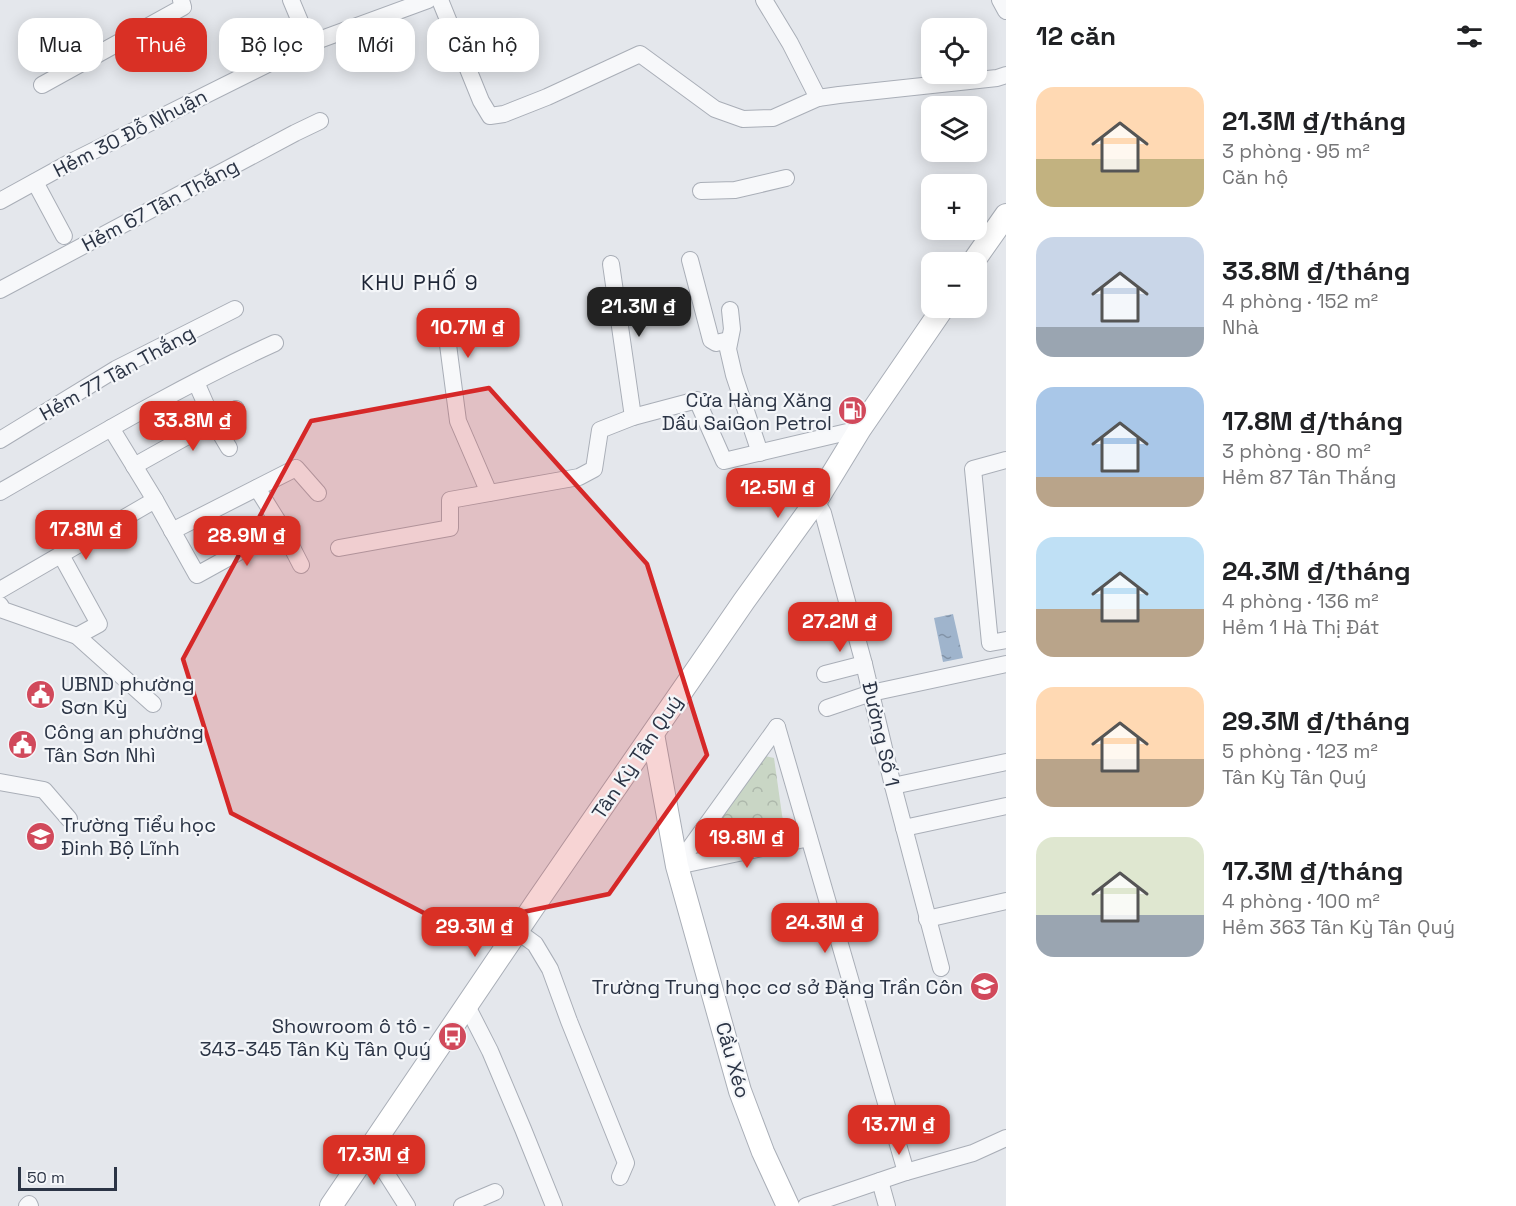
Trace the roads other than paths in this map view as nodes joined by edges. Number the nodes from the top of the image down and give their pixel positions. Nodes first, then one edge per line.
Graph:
1 (181, 0) edge
2 (291, 0) edge
3 (428, 0) edge
4 (440, 0) edge
5 (765, 0) edge
6 (1000, 0) edge
7 (1006, 11) edge
8 (299, 18) edge
9 (324, 38) edge
10 (252, 72) edge
11 (1006, 75) edge
12 (42, 85) dead end
13 (818, 98) junction
14 (320, 121) dead end
15 (786, 178) dead end
16 (35, 182) junction
17 (701, 191) dead end
18 (0, 201) edge
19 (1006, 215) edge
20 (64, 236) dead end
21 (980, 252) edge
22 (690, 260) dead end
23 (611, 264) dead end
24 (0, 290) edge
25 (235, 309) dead end
26 (730, 310) dead end
27 (935, 318) edge
28 (437, 337) dead end
29 (729, 340) junction
30 (275, 343) dead end
31 (196, 382) junction
32 (236, 409) dead end
33 (633, 417) junction
34 (213, 421) junction
35 (111, 428) junction
36 (860, 429) junction
37 (0, 440) edge
38 (228, 448) dead end
39 (760, 453) junction
40 (1006, 460) edge
41 (134, 466) junction
42 (257, 488) junction
43 (0, 492) edge
44 (318, 493) dead end
45 (489, 493) junction
46 (155, 500) junction
47 (816, 501) junction
48 (282, 528) junction
49 (172, 531) junction
50 (339, 549) dead end
51 (61, 555) junction
52 (301, 565) dead end
53 (0, 590) edge
54 (0, 605) edge
55 (77, 636) junction
56 (998, 641) edge
57 (864, 664) junction
58 (1006, 664) edge
59 (825, 674) dead end
60 (871, 693) junction
61 (153, 704) dead end
62 (827, 708) dead end
63 (653, 734) junction
64 (1006, 762) edge
65 (0, 782) edge
66 (893, 786) junction
67 (1006, 806) edge
68 (69, 819) dead end
69 (904, 828) junction
70 (809, 838) junction
71 (677, 866) junction
72 (1006, 901) edge
73 (927, 919) junction
74 (518, 931) junction
75 (941, 968) dead end
76 (466, 1006) junction
77 (1006, 1138) edge
78 (370, 1148) junction
79 (906, 1172) junction
80 (620, 1177) dead end
81 (880, 1181) junction
82 (495, 1192) dead end
83 (332, 1206) edge
84 (407, 1206) edge
85 (462, 1206) edge
86 (554, 1206) edge
87 (788, 1206) edge
88 (806, 1206) edge
89 (887, 1206) edge

1 - 12 street
2 - 8 street
3 - 9 street, Hẻm 30 Đỗ Nhuận
4 - 13 street
5 - 13 street
6 - 7 street
10 - 16 street, Hẻm 30 Đỗ Nhuận
11 - 13 street
14 - 24 street, Hẻm 67 Tân Thắng
15 - 17 street
16 - 18 street, Hẻm 30 Đỗ Nhuận
16 - 20 street
19 - 21 main road
22 - 29 street
23 - 33 street
25 - 37 street, Hẻm 77 Tân Thắng
26 - 29 street
27 - 36 main road, Tân Kỳ Tân Quý
28 - 45 street
29 - 39 street
30 - 31 street
31 - 34 street
31 - 35 street
32 - 34 street
33 - 39 street
33 - 45 street
34 - 38 street
34 - 41 street
35 - 41 street
35 - 43 street
36 - 39 street
36 - 47 main road, Tân Kỳ Tân Quý
40 - 56 street
41 - 46 street
42 - 44 street
42 - 48 street
42 - 49 street
45 - 50 street
46 - 49 street
46 - 51 street
47 - 57 street, Đường Số 1
47 - 63 main road, Tân Kỳ Tân Quý
48 - 49 street
48 - 52 street
51 - 53 street
51 - 55 street
54 - 55 street
55 - 61 street
57 - 59 street
57 - 60 street, Đường Số 1
58 - 60 street
60 - 62 street
60 - 66 street, Đường Số 1
63 - 71 main road, Cầu Xéo
63 - 74 main road, Tân Kỳ Tân Quý
64 - 66 street
65 - 68 street
66 - 69 street, Đường Số 1
67 - 69 street
69 - 73 street, Đường Số 1
70 - 71 street
70 - 71 street
70 - 79 street
71 - 87 main road, Cầu Xéo
72 - 73 street
73 - 75 street, Đường Số 1
74 - 76 main road, Tân Kỳ Tân Quý
74 - 80 street
76 - 78 main road, Tân Kỳ Tân Quý
76 - 86 street
77 - 79 street
78 - 83 main road, Tân Kỳ Tân Quý
78 - 84 street
79 - 81 street
81 - 88 street
81 - 89 street
82 - 85 street

